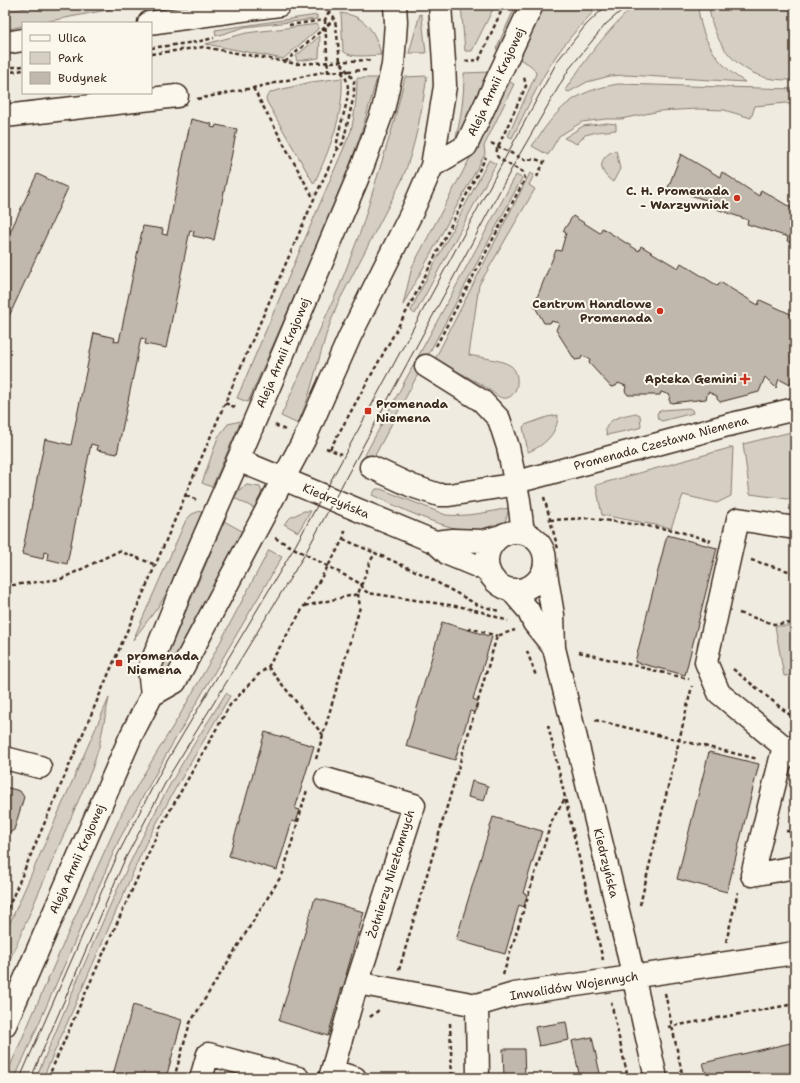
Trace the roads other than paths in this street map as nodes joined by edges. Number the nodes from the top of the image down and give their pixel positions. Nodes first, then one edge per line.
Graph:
1 (279, 5) edge
2 (396, 5) edge
3 (440, 5) edge
4 (532, 5) edge
5 (152, 23) edge
6 (22, 40) edge
7 (5, 43) edge
8 (177, 96) road end
9 (5, 116) edge
10 (432, 166) junction
11 (426, 366) road end
12 (795, 409) edge
13 (238, 460) junction
14 (371, 468) dead end
15 (283, 479) junction
16 (528, 480) dead end
17 (505, 486) dead end
18 (795, 528) edge
19 (523, 533) junction
20 (501, 536) junction
21 (435, 542) junction
22 (545, 567) junction
23 (489, 571) junction
24 (511, 590) junction
25 (554, 648) junction
26 (152, 695) junction
27 (789, 751) edge
28 (5, 758) edge
29 (40, 767) dead end
30 (317, 776) road end
31 (795, 867) edge
32 (795, 953) edge
33 (633, 977) junction
34 (357, 983) junction
35 (478, 1005) junction
36 (5, 1025) edge
37 (202, 1075) dead end
38 (331, 1075) edge
39 (298, 1078) edge
40 (355, 1078) edge
41 (478, 1078) edge
42 (656, 1078) edge

1 - 5 street
2 - 13 street, Aleja Armii Krajowej
3 - 10 street
4 - 10 street, Aleja Armii Krajowej
6 - 7 street
8 - 9 street
10 - 15 street
11 - 19 street
12 - 16 street, Promenada Czesława Niemena
13 - 15 street, Kiedrzyńska
13 - 26 street, Aleja Armii Krajowej
14 - 17 street
15 - 21 street, Kiedrzyńska
15 - 26 street
18 - 27 street
19 - 20 street
19 - 22 street
20 - 21 street, Kiedrzyńska
20 - 23 street
21 - 23 street, Kiedrzyńska
22 - 24 street
22 - 25 street, Kiedrzyńska
23 - 24 street
24 - 25 street, Kiedrzyńska
25 - 33 street, Kiedrzyńska
26 - 36 street, Aleja Armii Krajowej
27 - 31 street
28 - 29 street
30 - 34 street, Żołnierzy Niezłomnych
32 - 33 street, Inwalidów Wojennych
33 - 35 street, Inwalidów Wojennych
33 - 42 street, Kiedrzyńska
34 - 35 street, Inwalidów Wojennych
34 - 38 street
35 - 41 street
37 - 39 street
38 - 40 street

